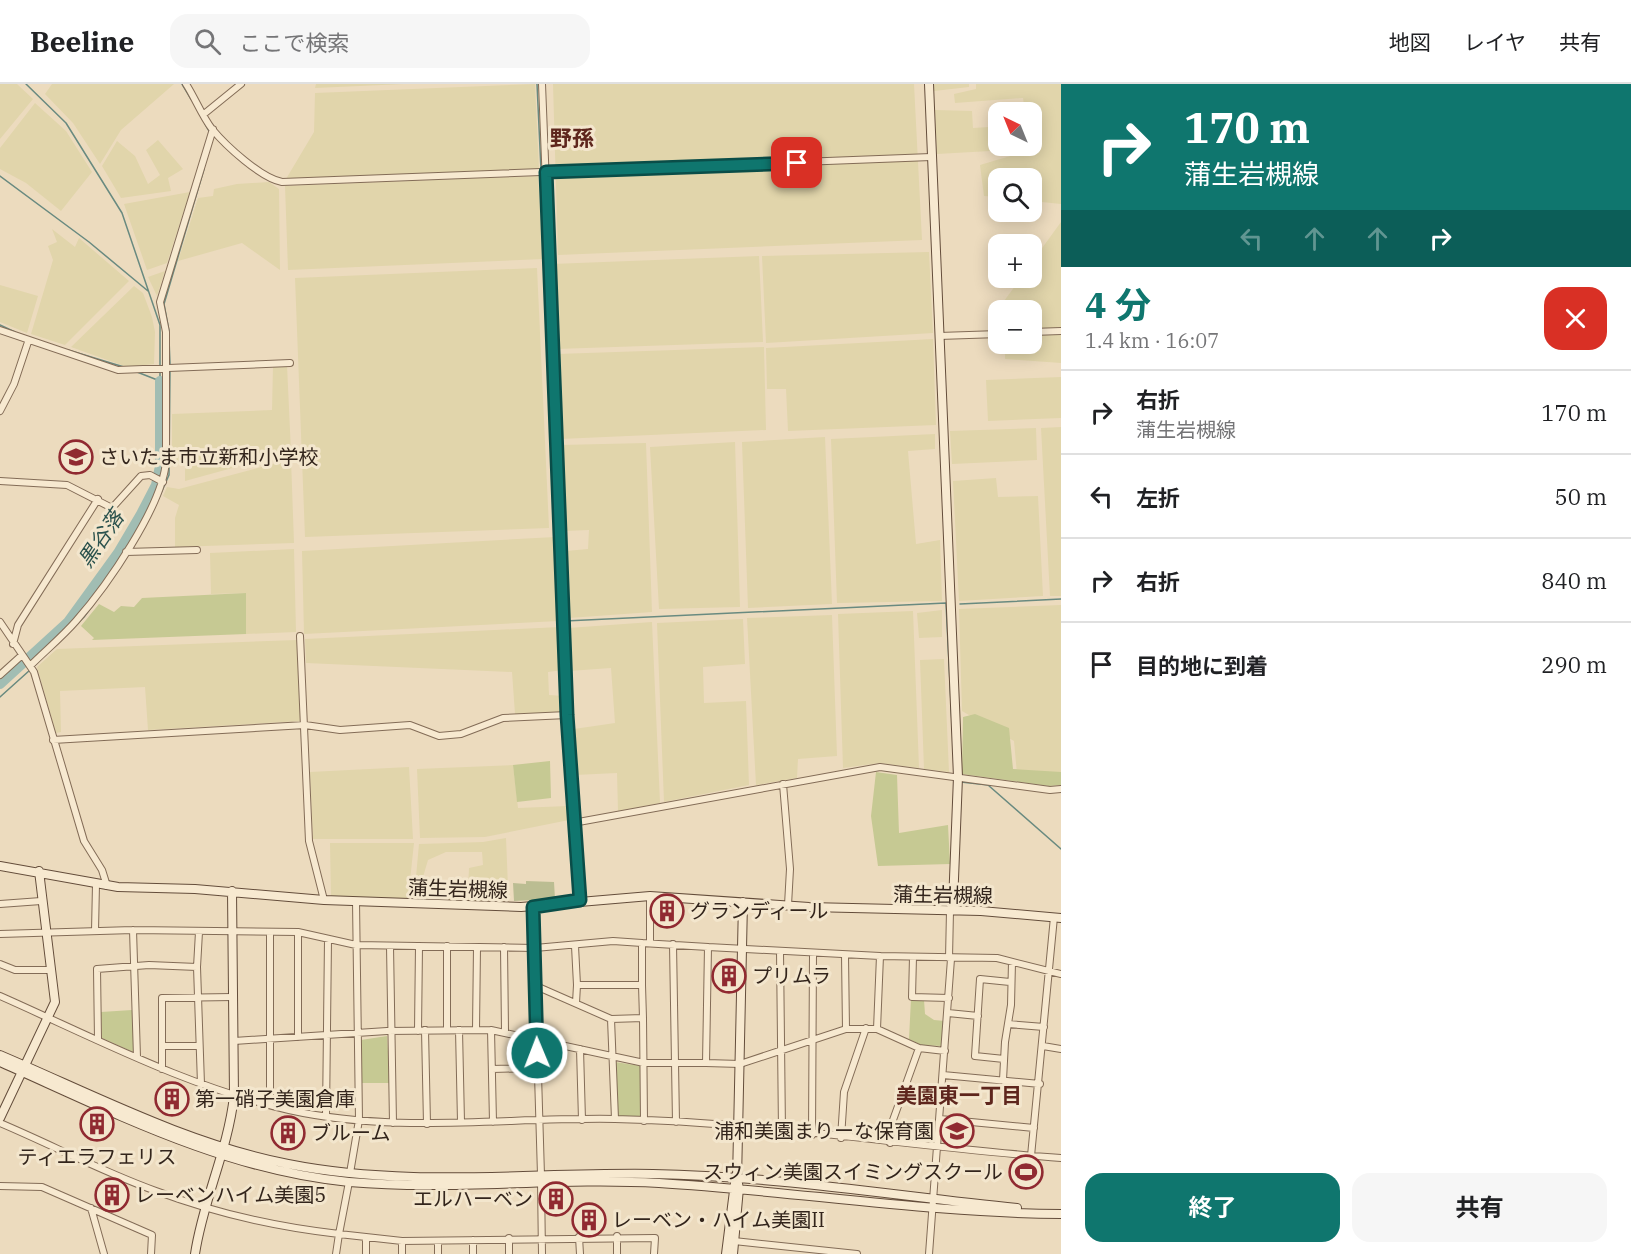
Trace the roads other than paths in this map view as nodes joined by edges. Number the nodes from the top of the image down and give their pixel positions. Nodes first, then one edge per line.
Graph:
1 (186, 84) edge
2 (241, 84) edge
3 (542, 84) edge
4 (929, 84) edge
5 (204, 114) junction
6 (213, 129) junction
7 (931, 157) junction
8 (546, 172) junction
9 (0, 330) edge
10 (1061, 331) edge
11 (1042, 332) edge
12 (988, 334) edge
13 (939, 336) junction
14 (28, 342) junction
15 (290, 363) dead end
16 (165, 369) junction
17 (0, 411) edge
18 (0, 481) edge
19 (163, 482) junction
20 (98, 499) junction
21 (197, 550) dead end
22 (126, 552) junction
23 (0, 622) edge
24 (300, 636) dead end
25 (14, 644) junction
26 (22, 657) junction
27 (28, 665) junction
28 (0, 675) edge
29 (567, 715) junction
30 (305, 725) junction
31 (53, 740) junction
32 (958, 777) junction
33 (783, 784) junction
34 (1061, 789) edge
35 (573, 823) junction
36 (0, 866) edge
37 (39, 871) junction
38 (96, 884) junction
39 (107, 886) junction
40 (232, 891) junction
41 (650, 896) junction
42 (324, 900) junction
43 (580, 900) junction
44 (41, 901) junction
45 (356, 901) junction
46 (743, 902) junction
47 (0, 904) edge
48 (788, 905) junction
49 (533, 907) junction
50 (950, 911) junction
51 (1058, 917) edge
52 (134, 930) junction
53 (95, 931) junction
54 (45, 932) junction
55 (199, 932) junction
56 (232, 932) junction
57 (270, 932) junction
58 (298, 932) junction
59 (0, 934) edge
60 (328, 939) junction
61 (642, 943) junction
62 (650, 943) junction
63 (673, 944) junction
64 (356, 945) junction
65 (390, 946) junction
66 (418, 946) junction
67 (447, 946) junction
68 (575, 946) junction
69 (477, 947) junction
70 (504, 947) junction
71 (708, 947) junction
72 (535, 948) junction
73 (742, 949) junction
74 (780, 951) junction
75 (813, 953) junction
76 (845, 955) junction
77 (880, 956) junction
78 (913, 957) junction
79 (950, 958) junction
80 (1012, 962) junction
81 (0, 964) edge
82 (197, 967) junction
83 (135, 968) junction
84 (51, 970) junction
85 (1049, 973) junction
86 (1061, 974) edge
87 (1010, 982) junction
88 (577, 985) junction
89 (642, 985) junction
90 (536, 986) junction
91 (0, 996) edge
92 (233, 997) junction
93 (200, 998) junction
94 (949, 998) junction
95 (576, 1003) junction
96 (948, 1013) junction
97 (978, 1016) junction
98 (48, 1017) junction
99 (643, 1018) junction
100 (611, 1019) junction
101 (1008, 1024) junction
102 (1044, 1027) junction
103 (866, 1028) junction
104 (846, 1029) junction
105 (878, 1029) junction
106 (421, 1030) junction
107 (447, 1030) junction
108 (459, 1030) junction
109 (476, 1030) junction
110 (491, 1030) junction
111 (392, 1031) junction
112 (504, 1031) junction
113 (357, 1034) junction
114 (326, 1036) junction
115 (298, 1037) junction
116 (537, 1038) junction
117 (98, 1039) junction
118 (270, 1039) junction
119 (814, 1039) junction
120 (234, 1041) junction
121 (163, 1046) junction
122 (199, 1046) junction
123 (1043, 1046) junction
124 (919, 1048) junction
125 (580, 1049) junction
126 (1061, 1049) edge
127 (783, 1051) junction
128 (945, 1051) junction
129 (0, 1055) edge
130 (612, 1056) junction
131 (137, 1058) junction
132 (1004, 1059) junction
133 (0, 1062) edge
134 (644, 1063) junction
135 (676, 1063) junction
136 (706, 1063) junction
137 (740, 1064) junction
138 (538, 1068) junction
139 (25, 1069) junction
140 (162, 1069) junction
141 (492, 1069) junction
142 (943, 1075) junction
143 (1003, 1080) junction
144 (201, 1084) junction
145 (1040, 1084) junction
146 (234, 1095) junction
147 (270, 1105) junction
148 (326, 1116) junction
149 (0, 1118) edge
150 (615, 1119) junction
151 (940, 1119) junction
152 (359, 1120) junction
153 (582, 1120) junction
154 (644, 1120) junction
155 (539, 1121) junction
156 (461, 1122) junction
157 (493, 1122) junction
158 (676, 1122) junction
159 (0, 1123) edge
160 (393, 1123) junction
161 (427, 1124) junction
162 (739, 1125) junction
163 (1034, 1128) junction
164 (782, 1131) junction
165 (812, 1134) junction
166 (841, 1137) junction
167 (890, 1143) junction
168 (939, 1146) junction
169 (223, 1151) junction
170 (1031, 1155) junction
171 (1061, 1158) edge
172 (349, 1177) junction
173 (541, 1178) junction
174 (736, 1185) junction
175 (0, 1186) edge
176 (934, 1203) junction
177 (205, 1207) junction
178 (91, 1208) junction
179 (1061, 1212) edge
180 (339, 1234) junction
181 (617, 1236) junction
182 (542, 1237) junction
183 (579, 1237) junction
184 (366, 1238) junction
185 (509, 1238) junction
186 (473, 1240) junction
187 (402, 1241) junction
188 (438, 1241) junction
189 (734, 1241) junction
190 (104, 1254) edge
191 (151, 1254) edge
192 (195, 1254) edge
193 (336, 1254) edge
194 (366, 1254) edge
195 (402, 1254) edge
196 (438, 1254) edge
197 (473, 1254) edge
198 (509, 1254) edge
199 (542, 1254) edge
200 (579, 1254) edge
201 (617, 1254) edge
202 (654, 1254) edge
203 (726, 1254) edge
204 (733, 1254) edge
205 (857, 1254) edge
206 (929, 1254) edge

1 - 5 street
2 - 5 street
3 - 8 street
4 - 7 street
5 - 6 street
6 - 8 street
6 - 16 street
7 - 8 street
7 - 13 street
8 - 29 street
9 - 14 street
10 - 11 street
12 - 13 street
13 - 32 street
14 - 16 street
14 - 17 street
15 - 16 street
16 - 19 street
18 - 20 street
19 - 20 street
19 - 22 street
20 - 25 street
21 - 22 street
22 - 27 street
23 - 25 street
24 - 30 street
25 - 26 street
26 - 27 street
26 - 28 street
27 - 31 street
29 - 30 street
29 - 35 street
30 - 31 street
30 - 42 street
31 - 39 street
32 - 33 street
32 - 34 street
32 - 50 street
33 - 35 street
33 - 48 street
35 - 43 street
36 - 37 street, 蒲生岩槻線
37 - 38 street, 蒲生岩槻線
37 - 44 street
38 - 39 street, 蒲生岩槻線
38 - 53 street
39 - 40 street, 蒲生岩槻線
40 - 42 street, 蒲生岩槻線
40 - 56 street
41 - 43 street, 蒲生岩槻線
41 - 46 street, 蒲生岩槻線
41 - 62 street
42 - 45 street, 蒲生岩槻線
43 - 49 street, 蒲生岩槻線
44 - 47 street
44 - 54 street
45 - 49 street, 蒲生岩槻線
45 - 64 street
46 - 48 street, 蒲生岩槻線
46 - 73 street
48 - 50 street, 蒲生岩槻線
49 - 72 street
50 - 51 street, 蒲生岩槻線
50 - 79 street
51 - 85 street
52 - 53 street
52 - 55 street
52 - 83 street
53 - 54 street
54 - 59 street
54 - 84 street
55 - 56 street
55 - 82 street
56 - 57 street
56 - 92 street
57 - 58 street
57 - 118 street
58 - 60 street
58 - 115 street
60 - 64 street
60 - 114 street
61 - 62 street
61 - 68 street
61 - 89 street
62 - 63 street
63 - 71 street
63 - 135 street
64 - 65 street
64 - 113 street
65 - 66 street
65 - 111 street
66 - 67 street
66 - 106 street
67 - 69 street
67 - 107 street
68 - 72 street
68 - 88 street
69 - 70 street
69 - 109 street
70 - 72 street
70 - 112 street
71 - 73 street
71 - 136 street
72 - 90 street
73 - 74 street
73 - 137 street
74 - 75 street
74 - 127 street
75 - 76 street
75 - 119 street
76 - 77 street
76 - 104 street
77 - 78 street
77 - 105 street
78 - 79 street
78 - 94 street
79 - 80 street
79 - 94 street
80 - 85 street
80 - 87 street
81 - 84 street
82 - 83 street
82 - 93 street
83 - 117 street
83 - 131 street
84 - 98 street
85 - 86 street
85 - 102 street
87 - 97 street
87 - 101 street
88 - 89 street
88 - 95 street
89 - 99 street
90 - 95 street
90 - 116 street
91 - 98 street
92 - 93 street
92 - 120 street
93 - 121 street
93 - 122 street
94 - 96 street
95 - 100 street
96 - 97 street
96 - 128 street
97 - 132 street
98 - 117 street
98 - 139 street
99 - 100 street
99 - 134 street
100 - 130 street
101 - 102 street
101 - 132 street
102 - 123 street
103 - 104 street
103 - 105 street
103 - 166 street
104 - 119 street
105 - 124 street
106 - 107 street
106 - 111 street
106 - 161 street
107 - 108 street
108 - 109 street
108 - 156 street
109 - 110 street
110 - 112 street
110 - 141 street
111 - 113 street
111 - 160 street
112 - 116 street
113 - 114 street
113 - 152 street
114 - 115 street
114 - 148 street
115 - 118 street
116 - 125 street
116 - 138 street
117 - 131 street
118 - 120 street
118 - 147 street
119 - 127 street
119 - 165 street
120 - 146 street
121 - 122 street
121 - 140 street
122 - 144 street
123 - 126 street
123 - 145 street
124 - 128 street
124 - 167 street
125 - 130 street
125 - 153 street
127 - 137 street
127 - 164 street
128 - 142 street
129 - 139 street
130 - 134 street
130 - 150 street
131 - 140 street
132 - 143 street
133 - 139 street
134 - 135 street
134 - 154 street
135 - 136 street
135 - 158 street
136 - 137 street
137 - 162 street
138 - 141 street
138 - 155 street
139 - 149 street
139 - 169 street
140 - 144 street
141 - 157 street
142 - 143 street
142 - 151 street
143 - 145 street
144 - 146 street
145 - 163 street
146 - 147 street
146 - 169 street
147 - 148 street
148 - 152 street
150 - 153 street
150 - 154 street
151 - 163 street
151 - 168 street
152 - 160 street
152 - 172 street
153 - 155 street
154 - 158 street
155 - 157 street
155 - 173 street
156 - 157 street
156 - 161 street
158 - 162 street
159 - 177 street
160 - 161 street
162 - 164 street
162 - 174 street
163 - 170 street
164 - 165 street
165 - 166 street
166 - 167 street
167 - 168 street
168 - 170 street
168 - 176 street
169 - 172 street
169 - 177 street
170 - 171 street
172 - 173 street
172 - 180 street
173 - 174 street
173 - 182 street
174 - 176 street
174 - 189 street
174 - 203 street
175 - 178 street
176 - 179 street
176 - 206 street
177 - 180 street
177 - 192 street
178 - 190 street
178 - 191 street
180 - 184 street
180 - 193 street
181 - 183 street
181 - 201 street
181 - 202 street
182 - 183 street
182 - 185 street
182 - 199 street
183 - 200 street
184 - 187 street
184 - 194 street
185 - 186 street
185 - 198 street
186 - 188 street
186 - 197 street
187 - 188 street
187 - 195 street
188 - 196 street
189 - 204 street
189 - 205 street

